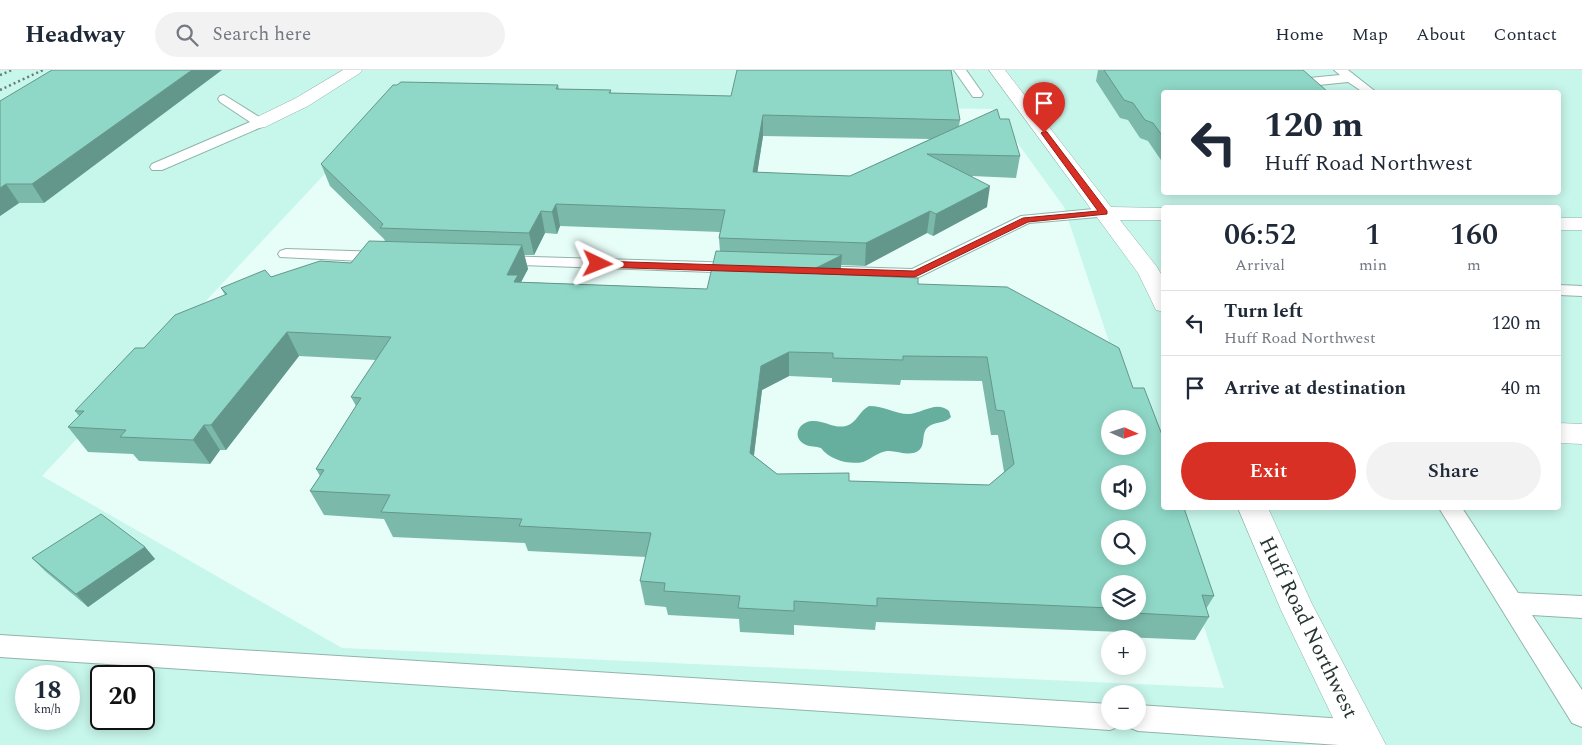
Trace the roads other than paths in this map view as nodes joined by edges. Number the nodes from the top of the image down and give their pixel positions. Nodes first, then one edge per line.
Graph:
1 (354, 70) edge
2 (960, 70) edge
3 (997, 70) edge
4 (1340, 70) edge
5 (1351, 78) junction
6 (1319, 90) edge
7 (1367, 90) edge
8 (977, 94) dead end
9 (224, 99) dead end
10 (259, 123) junction
11 (157, 167) dead end
12 (1104, 213) junction
13 (1161, 214) edge
14 (1561, 224) edge
15 (1582, 224) edge
16 (286, 254) dead end
17 (401, 258) edge
18 (479, 260) edge
19 (757, 269) edge
20 (796, 270) edge
21 (1561, 290) edge
22 (1582, 291) edge
23 (1161, 298) edge
24 (1561, 433) edge
25 (1582, 434) edge
26 (1254, 510) edge
27 (1451, 510) edge
28 (1511, 603) junction
29 (1582, 607) edge
30 (0, 646) edge
31 (1582, 714) edge
32 (1101, 715) edge
33 (1146, 719) edge
34 (1363, 739) edge

1 - 10 street
2 - 8 lane
3 - 12 street
4 - 5 lane
5 - 6 lane
5 - 7 lane
9 - 10 lane
10 - 11 lane
12 - 13 street
12 - 20 lane
12 - 23 street
14 - 15 street
16 - 17 lane
18 - 19 lane
21 - 22 lane
24 - 25 street
26 - 34 street, Huff Road Northwest
27 - 28 lane
28 - 29 lane
28 - 31 lane
30 - 32 lane
33 - 34 lane

